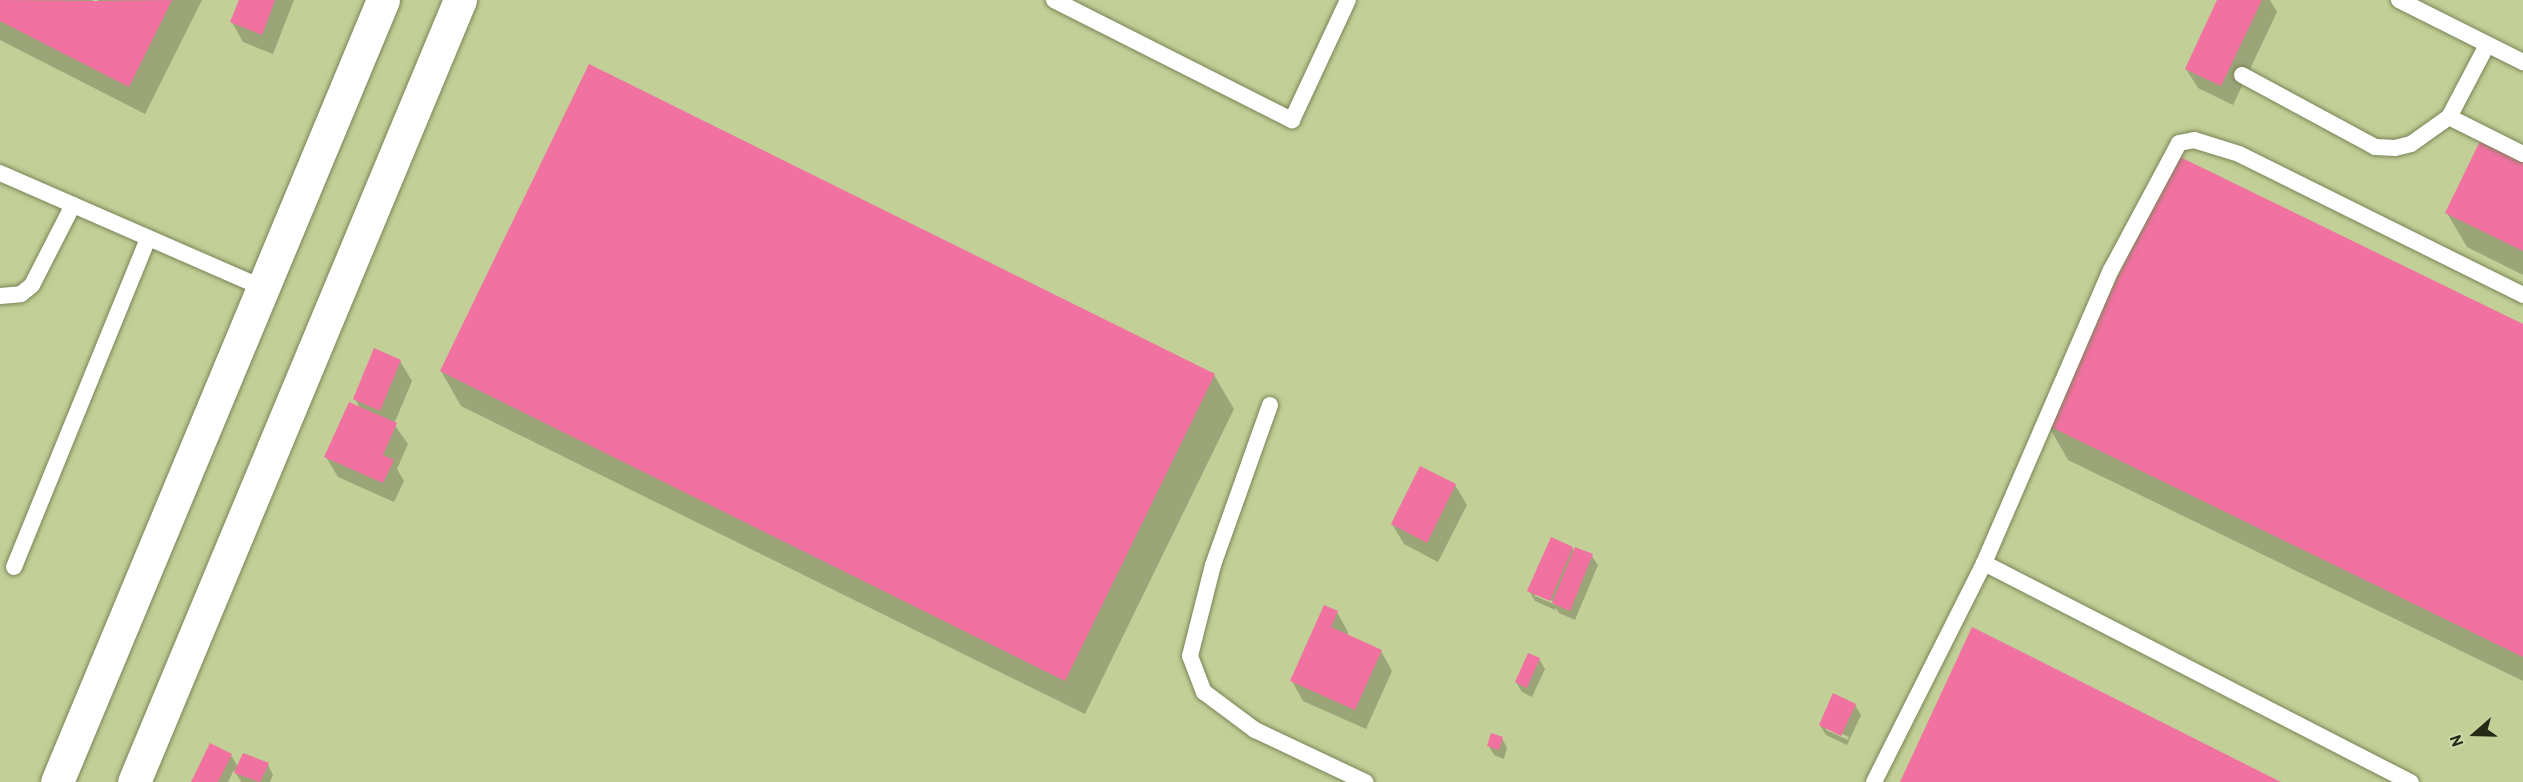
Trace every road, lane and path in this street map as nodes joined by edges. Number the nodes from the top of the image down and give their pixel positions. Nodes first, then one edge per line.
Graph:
1 (383, 0) edge
2 (460, 0) edge
3 (1054, 0) edge
4 (1348, 0) edge
5 (2399, 0) edge
6 (2487, 45) junction
7 (2523, 62) edge
8 (2242, 75) dead end
9 (2449, 117) junction
10 (2523, 154) edge
11 (0, 173) edge
12 (73, 205) junction
13 (148, 238) junction
14 (263, 288) junction
15 (2523, 295) edge
16 (0, 296) edge
17 (1270, 405) dead end
18 (1984, 562) junction
19 (14, 567) dead end
20 (57, 782) edge
21 (134, 782) edge
22 (1365, 782) edge
23 (1874, 782) edge
24 (2411, 782) edge

1 - 14 street
2 - 21 street
3 - 4 lane
5 - 6 lane
6 - 7 lane
6 - 9 lane
8 - 9 lane
9 - 10 lane
11 - 12 lane
12 - 13 lane
12 - 16 lane
13 - 14 lane
13 - 19 lane
14 - 20 street
15 - 18 lane
17 - 22 lane
18 - 23 lane
18 - 24 lane

